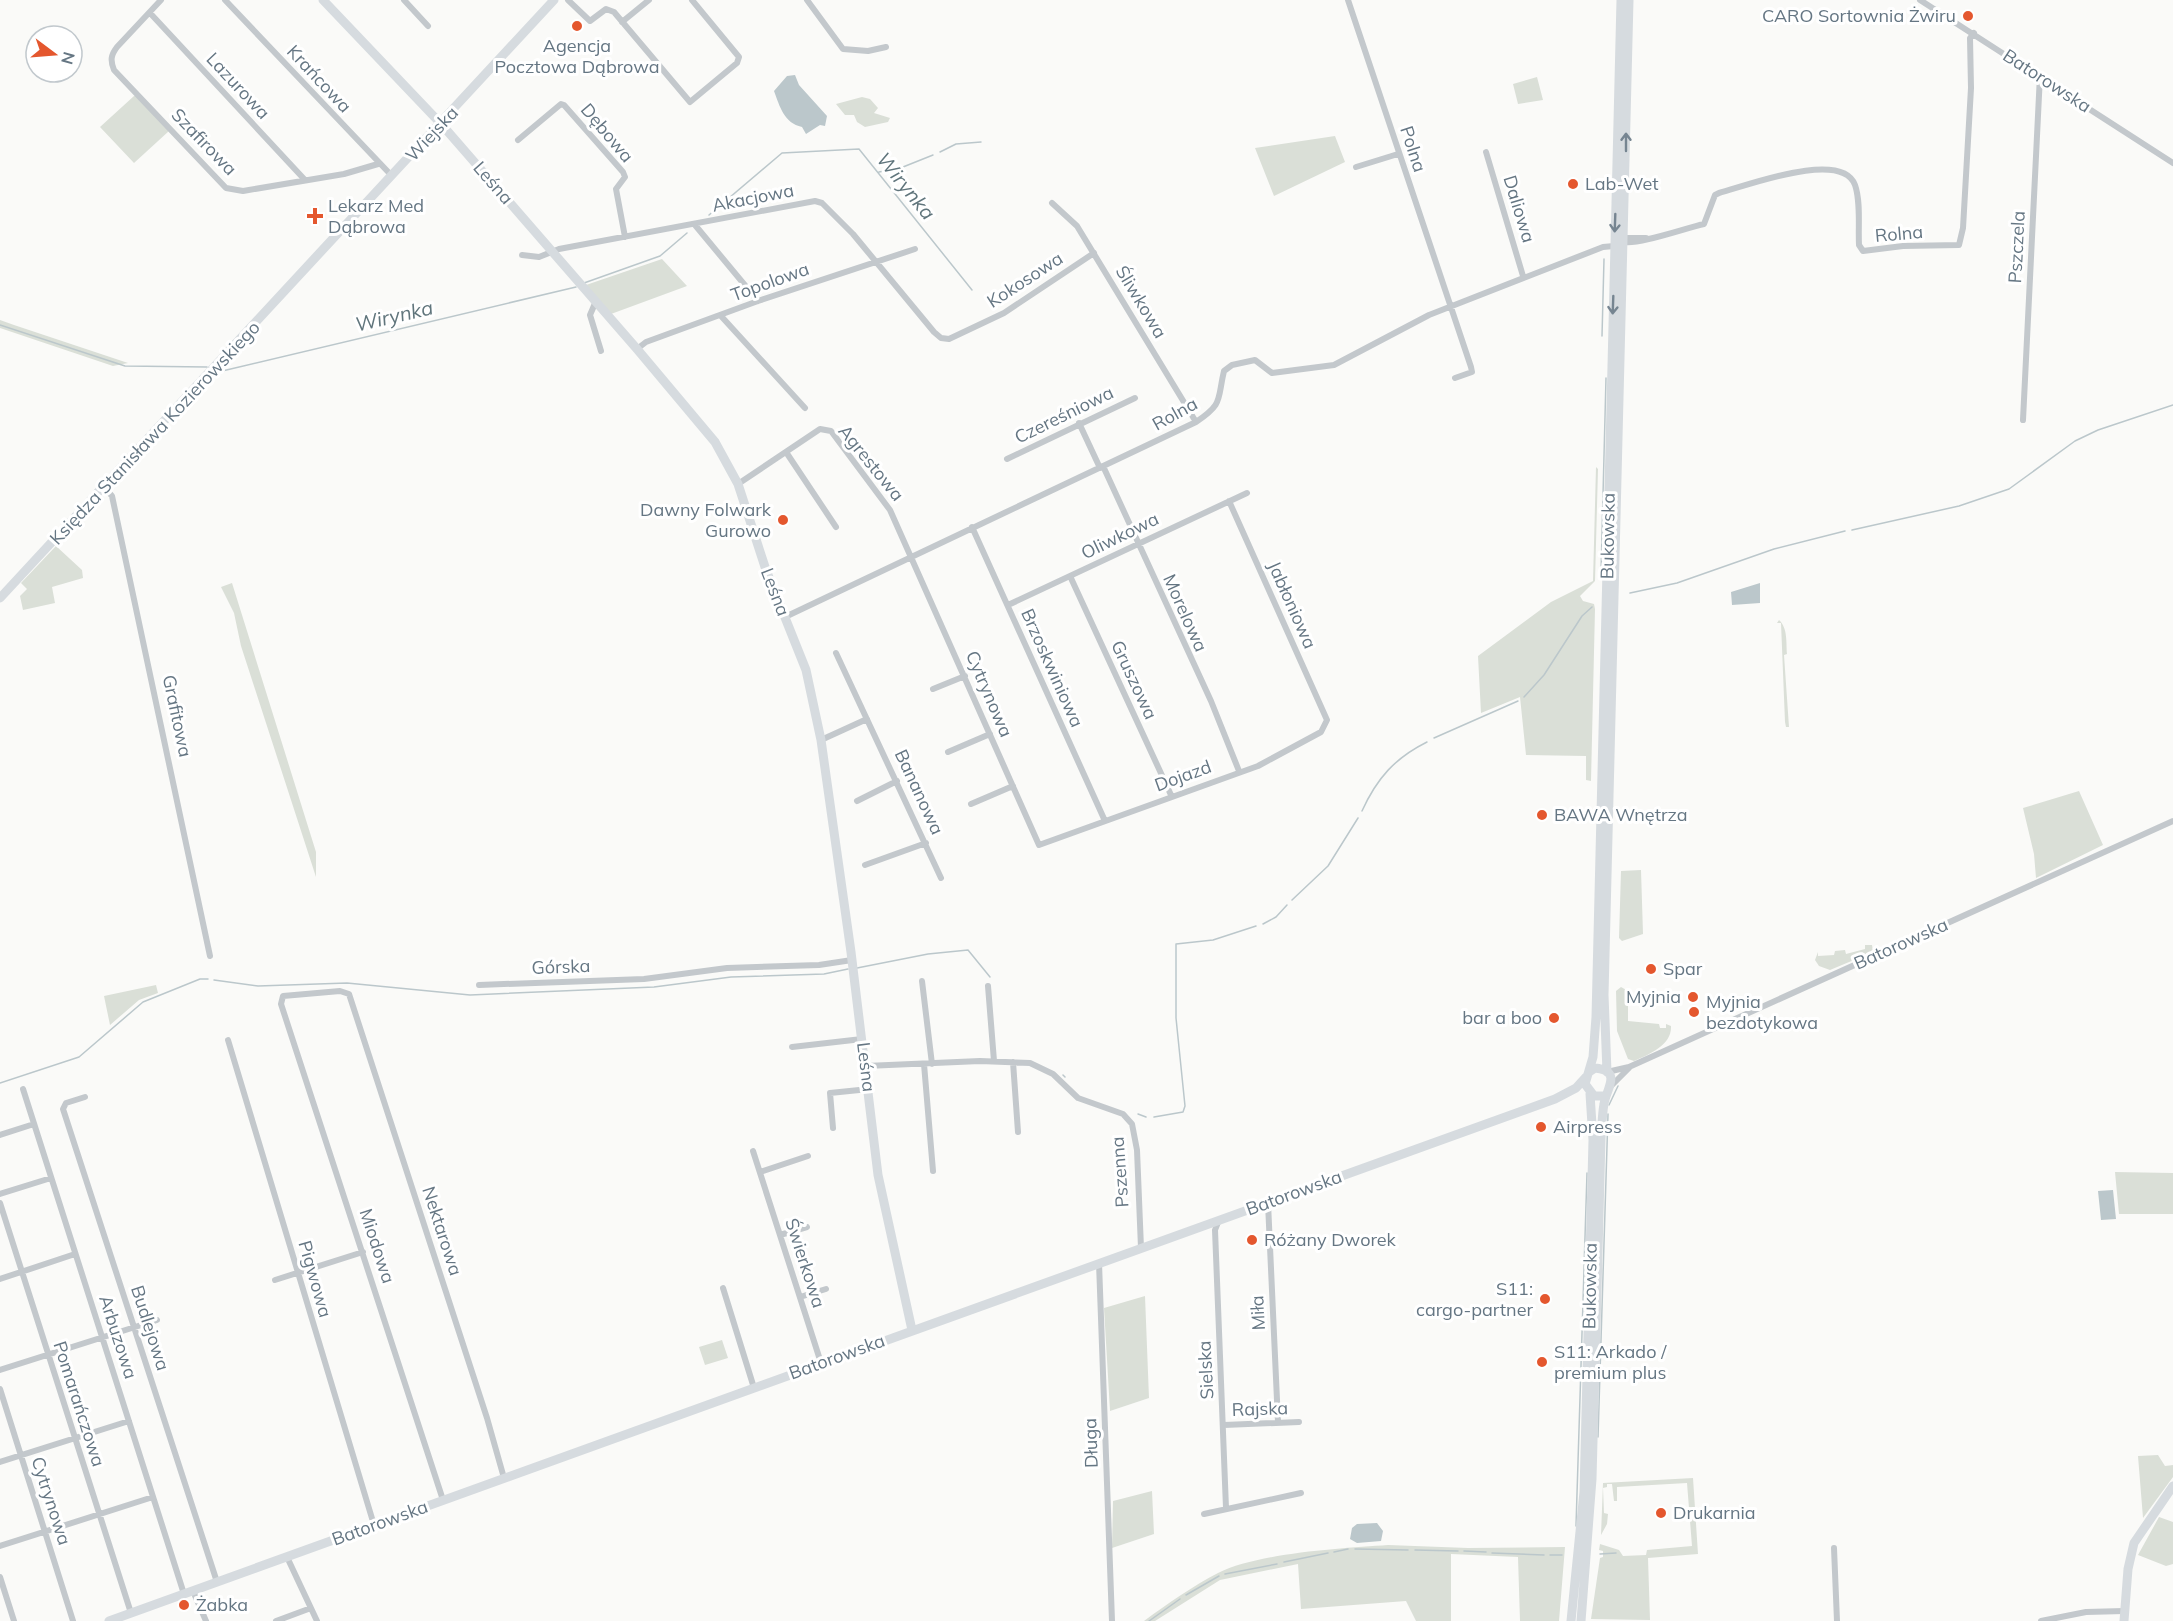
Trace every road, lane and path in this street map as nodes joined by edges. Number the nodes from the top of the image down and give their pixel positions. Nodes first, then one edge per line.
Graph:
1 (161, 0) edge
2 (225, 0) edge
3 (323, 0) edge
4 (404, 0) edge
5 (554, 0) edge
6 (568, 0) edge
7 (649, 0) edge
8 (692, 0) edge
9 (807, 0) edge
10 (1348, 0) edge
11 (1621, 0) edge
12 (1629, 0) edge
13 (1920, 0) edge
14 (150, 13) junction
15 (622, 22) junction
16 (428, 26) dead end
17 (1974, 33) junction
18 (886, 47) dead end
19 (2040, 75) junction
20 (441, 124) junction
21 (518, 140) dead end
22 (1486, 152) dead end
23 (1398, 154) junction
24 (2173, 163) edge
25 (378, 164) junction
26 (1356, 167) dead end
27 (392, 177) junction
28 (304, 180) junction
29 (1052, 203) dead end
30 (694, 225) junction
31 (625, 237) junction
32 (1624, 243) junction
33 (1614, 246) junction
34 (915, 249) dead end
35 (553, 251) junction
36 (1094, 253) junction
37 (522, 255) dead end
38 (876, 262) junction
39 (309, 267) joint
40 (1523, 276) junction
41 (596, 301) junction
42 (758, 301) junction
43 (1450, 307) junction
44 (721, 316) junction
45 (934, 332) joint
46 (637, 349) junction
47 (601, 351) dead end
48 (1455, 378) dead end
49 (1135, 398) dead end
50 (805, 408) dead end
51 (2023, 420) dead end
52 (1196, 422) junction
53 (1079, 423) junction
54 (786, 452) junction
55 (1006, 459) dead end
56 (1102, 467) junction
57 (738, 484) junction
58 (104, 487) junction
59 (1246, 494) dead end
60 (1229, 501) junction
61 (836, 527) dead end
62 (972, 527) junction
63 (1137, 544) junction
64 (913, 555) junction
65 (1070, 576) junction
66 (0, 598) edge
67 (1008, 605) junction
68 (785, 617) junction
69 (836, 653) dead end
70 (965, 676) junction
71 (933, 689) dead end
72 (867, 719) junction
73 (1327, 720) joint
74 (990, 734) junction
75 (821, 740) junction
76 (948, 752) dead end
77 (1239, 771) junction
78 (897, 781) junction
79 (1013, 786) junction
80 (1171, 795) junction
81 (857, 801) dead end
82 (971, 804) dead end
83 (1106, 820) junction
84 (2173, 820) edge
85 (927, 843) junction
86 (1039, 844) joint
87 (866, 865) dead end
88 (941, 878) dead end
89 (210, 956) dead end
90 (852, 960) junction
91 (922, 981) dead end
92 (479, 986) dead end
93 (988, 986) dead end
94 (349, 994) joint
95 (862, 1039) junction
96 (228, 1040) dead end
97 (792, 1047) dead end
98 (994, 1061) junction
99 (1013, 1062) junction
100 (928, 1064) junction
101 (866, 1066) junction
102 (1629, 1067) junction
103 (1607, 1072) junction
104 (1587, 1075) junction
105 (1611, 1086) junction
106 (23, 1089) dead end
107 (869, 1089) junction
108 (1590, 1094) junction
109 (1565, 1095) junction
110 (1606, 1096) junction
111 (85, 1097) dead end
112 (34, 1124) junction
113 (833, 1128) dead end
114 (1018, 1132) dead end
115 (0, 1135) edge
116 (753, 1151) dead end
117 (808, 1156) dead end
118 (933, 1171) dead end
119 (760, 1172) junction
120 (51, 1178) junction
121 (0, 1194) edge
122 (0, 1203) edge
123 (1268, 1203) junction
124 (807, 1227) dead end
125 (1211, 1227) junction
126 (780, 1235) junction
127 (1141, 1248) junction
128 (363, 1252) junction
129 (75, 1254) junction
130 (1100, 1263) junction
131 (22, 1272) junction
132 (299, 1273) junction
133 (0, 1279) edge
134 (275, 1280) dead end
135 (723, 1288) dead end
136 (826, 1289) dead end
137 (800, 1297) junction
138 (157, 1320) dead end
139 (133, 1328) junction
140 (912, 1330) junction
141 (103, 1337) junction
142 (48, 1355) junction
143 (821, 1363) junction
144 (0, 1370) edge
145 (754, 1388) junction
146 (0, 1389) edge
147 (129, 1421) junction
148 (1278, 1422) junction
149 (1299, 1422) dead end
150 (1224, 1425) junction
151 (75, 1439) junction
152 (21, 1455) junction
153 (0, 1462) edge
154 (504, 1478) junction
155 (2173, 1486) edge
156 (1301, 1493) dead end
157 (153, 1497) junction
158 (443, 1500) junction
159 (1226, 1508) junction
160 (99, 1514) junction
161 (1204, 1514) dead end
162 (374, 1525) junction
163 (45, 1531) junction
164 (0, 1546) edge
165 (1834, 1548) dead end
166 (287, 1557) junction
167 (0, 1577) edge
168 (216, 1582) junction
169 (188, 1592) junction
170 (311, 1608) junction
171 (131, 1613) junction
172 (2124, 1616) edge
173 (14, 1621) edge
174 (73, 1621) edge
175 (109, 1621) edge
176 (206, 1621) edge
177 (276, 1621) edge
178 (317, 1621) edge
179 (1112, 1621) edge
180 (1571, 1621) edge
181 (1581, 1621) edge
182 (1837, 1621) edge
183 (2041, 1621) edge

1 - 14 street, Szafirowa
2 - 25 street, Krańcowa
3 - 20 street, Leśna
4 - 16 street
5 - 20 street, Wiejska
6 - 15 street
7 - 15 street
8 - 15 street
9 - 18 street
10 - 23 street, Polna
11 -> 33 street, Bukowska
32 -> 12 street, Bukowska
13 - 17 street, Batorowska
14 - 28 street, Lazurowa
14 - 28 street, Szafirowa
17 - 19 street, Batorowska
17 - 32 street, Rolna
19 - 24 street, Batorowska
19 - 51 street, Pszczela
20 - 27 street, Wiejska
20 - 35 street, Leśna
21 - 31 street, Dębowa
22 - 40 street, Daliowa
23 - 26 street
23 - 43 street, Polna
25 - 27 street, Krańcowa
25 - 28 street, Szafirowa
27 - 39 street, Wiejska
29 - 36 street, Śliwkowa
30 - 31 street, Akacjowa
30 - 38 street, Akacjowa
30 - 42 street
31 - 35 street, Akacjowa
32 - 33 street, Rolna
32 - 103 street, Bukowska
33 - 40 street, Rolna
33 -> 104 street, Bukowska
34 - 38 street, Topolowa
35 - 37 street, Akacjowa
35 - 41 street, Leśna
36 - 45 street, Kokosowa
36 - 52 street, Śliwkowa
38 - 42 street, Topolowa
38 - 45 street, Akacjowa
39 - 58 street, Księdza Stanisława Kozierowskiego
40 - 43 street, Rolna
41 - 46 street, Leśna
41 - 47 street
42 - 44 street, Topolowa
43 - 48 street, Polna
43 - 52 street, Rolna
44 - 46 street, Topolowa
44 - 50 street
46 - 57 street, Leśna
49 - 53 street, Czereśniowa
52 - 56 street, Rolna
53 - 55 street, Czereśniowa
53 - 56 street, Morelowa
54 - 57 street, Agrestowa
54 - 61 street
54 - 64 street, Agrestowa
56 - 62 street, Rolna
56 - 63 street, Morelowa
57 - 68 street, Leśna
58 - 66 street, Księdza Stanisława Kozierowskiego
58 - 89 street, Grafitowa
59 - 60 street, Oliwkowa
60 - 63 street, Oliwkowa
60 - 73 street, Jabłoniowa
62 - 64 street, Rolna
62 - 67 street, Brzoskwiniowa
63 - 65 street, Oliwkowa
63 - 77 street, Morelowa
64 - 68 street, Rolna
64 - 70 street, Cytrynowa
65 - 67 street, Oliwkowa
65 - 80 street, Gruszowa
67 - 83 street, Brzoskwiniowa
68 - 75 street, Leśna
69 - 72 street, Bananowa
70 - 71 street
70 - 74 street, Cytrynowa
72 - 75 street
72 - 78 street, Bananowa
73 - 77 street, Dojazd
74 - 76 street
74 - 79 street, Cytrynowa
75 - 90 street, Leśna
77 - 80 street, Dojazd
78 - 81 street
78 - 85 street, Bananowa
79 - 82 street
79 - 86 street, Cytrynowa
80 - 83 street, Dojazd
83 - 86 street, Dojazd
84 - 102 street, Batorowska
85 - 87 street
85 - 88 street, Bananowa
90 - 92 street, Górska
90 - 95 street, Leśna
91 - 100 street
93 - 98 street
94 - 128 street, Miodowa
94 - 154 street, Nektarowa
95 - 97 street
95 - 101 street, Leśna
96 - 132 street, Pigwowa
98 - 99 street, Pszenna
98 - 100 street, Pszenna
99 - 114 street
99 - 127 street, Pszenna
100 - 101 street, Pszenna
100 - 118 street
101 - 107 street, Leśna
102 - 103 street, Batorowska
102 - 105 street, Batorowska
103 - 104 street
103 - 105 street
104 - 108 street
104 - 109 street, Batorowska
105 - 110 street
106 - 112 street, Arbuzowa
107 - 113 street
107 - 140 street, Leśna
108 - 109 street, Batorowska
108 - 110 street
108 - 180 street, Bukowska
109 - 123 street, Batorowska
110 - 181 street, Bukowska
111 - 139 street, Budlejowa
112 - 115 street
112 - 120 street, Arbuzowa
116 - 119 street, Świerkowa
117 - 119 street
119 - 126 street, Świerkowa
120 - 121 street
120 - 129 street, Arbuzowa
122 - 131 street, Pomarańczowa
123 - 125 street, Batorowska
123 - 148 street, Miła
124 - 126 street
125 - 127 street, Batorowska
125 - 150 street, Sielska
126 - 137 street, Świerkowa
127 - 130 street, Batorowska
128 - 132 street
128 - 158 street, Miodowa
129 - 131 street
129 - 141 street, Arbuzowa
130 - 140 street, Batorowska
130 - 179 street, Długa
131 - 133 street
131 - 142 street, Pomarańczowa
132 - 134 street
132 - 162 street, Pigwowa
135 - 145 street
136 - 137 street
137 - 143 street, Świerkowa
138 - 139 street
139 - 141 street
139 - 168 street, Budlejowa
140 - 143 street, Batorowska
141 - 142 street
141 - 147 street, Arbuzowa
142 - 144 street
142 - 151 street, Pomarańczowa
143 - 145 street, Batorowska
145 - 154 street, Batorowska
146 - 152 street, Cytrynowa
147 - 151 street
147 - 157 street, Arbuzowa
148 - 149 street, Rajska
148 - 150 street, Rajska
150 - 159 street, Sielska
151 - 152 street
151 - 160 street, Pomarańczowa
152 - 153 street
152 - 163 street, Cytrynowa
154 - 158 street, Batorowska
155 - 172 street
156 - 159 street
157 - 160 street
157 - 169 street, Arbuzowa
158 - 162 street, Batorowska
159 - 161 street
160 - 163 street
160 - 171 street, Pomarańczowa
162 - 166 street, Batorowska
163 - 164 street
163 - 174 street, Cytrynowa
165 - 182 street
166 - 168 street, Batorowska
166 - 170 street
167 - 173 street
168 - 169 street, Batorowska
169 - 171 street, Batorowska
169 - 176 street, Arbuzowa
170 - 177 street
170 - 178 street
171 - 175 street, Batorowska
172 - 183 street

